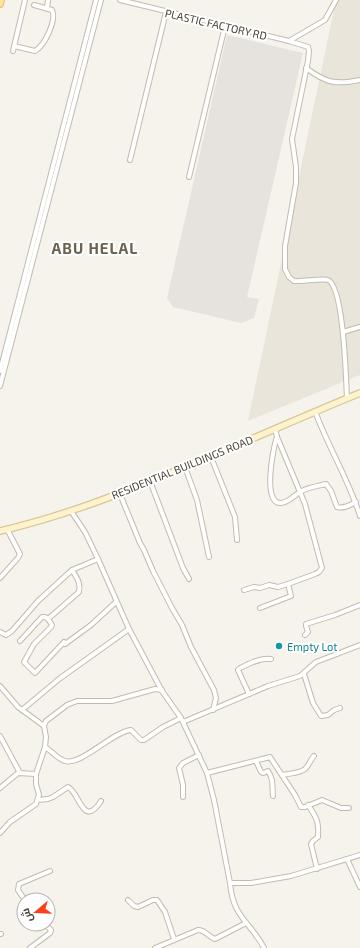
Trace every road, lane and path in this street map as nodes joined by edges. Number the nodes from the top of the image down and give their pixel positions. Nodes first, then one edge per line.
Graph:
1 (1, 0) edge
2 (25, 0) edge
3 (48, 0) edge
4 (96, 0) edge
5 (101, 0) edge
6 (120, 0) edge
7 (336, 0) edge
8 (0, 4) edge
9 (34, 5) dead end
10 (47, 8) junction
11 (166, 12) junction
12 (225, 26) junction
13 (289, 41) junction
14 (306, 68) junction
15 (360, 80) edge
16 (130, 160) dead end
17 (189, 177) dead end
18 (360, 327) edge
19 (343, 332) junction
20 (0, 371) edge
21 (0, 386) edge
22 (360, 393) edge
23 (347, 399) junction
24 (315, 412) junction
25 (275, 429) junction
26 (277, 437) junction
27 (211, 457) junction
28 (185, 467) junction
29 (150, 481) junction
30 (300, 491) junction
31 (120, 494) junction
32 (356, 502) junction
33 (71, 511) junction
34 (360, 516) edge
35 (7, 529) junction
36 (0, 531) edge
37 (237, 540) dead end
38 (209, 557) dead end
39 (98, 559) junction
40 (72, 570) junction
41 (0, 578) edge
42 (189, 579) dead end
43 (288, 584) junction
44 (244, 590) dead end
45 (116, 602) junction
46 (360, 605) edge
47 (260, 608) dead end
48 (48, 619) junction
49 (129, 629) junction
50 (0, 632) edge
51 (305, 635) dead end
52 (20, 641) dead end
53 (360, 645) edge
54 (271, 659) dead end
55 (304, 674) junction
56 (0, 686) edge
57 (162, 691) junction
58 (249, 694) junction
59 (340, 708) dead end
60 (22, 710) junction
61 (213, 710) junction
62 (182, 720) junction
63 (44, 726) junction
64 (0, 736) edge
65 (45, 747) junction
66 (199, 755) junction
67 (314, 756) dead end
68 (256, 761) junction
69 (20, 773) junction
70 (207, 773) junction
71 (36, 774) junction
72 (282, 775) junction
73 (0, 788) edge
74 (273, 796) dead end
75 (183, 797) dead end
76 (38, 800) junction
77 (101, 801) dead end
78 (308, 805) junction
79 (350, 808) dead end
80 (0, 833) edge
81 (360, 855) edge
82 (347, 859) junction
83 (317, 869) junction
84 (50, 871) dead end
85 (230, 883) junction
86 (360, 887) edge
87 (19, 892) edge
88 (128, 900) dead end
89 (246, 923) junction
90 (50, 932) edge
91 (174, 939) junction
92 (30, 948) edge
93 (155, 948) edge
94 (264, 948) edge

1 - 8 main road
2 - 10 street
3 - 10 street
4 - 20 street
5 - 21 street
6 - 11 street, PLASTIC FACTORY RD
7 - 13 street
9 - 10 street
11 - 12 street, PLASTIC FACTORY RD
11 - 16 street
12 - 13 street, PLASTIC FACTORY RD
12 - 17 street
13 - 14 street, PLASTIC FACTORY RD
14 - 15 street
14 - 19 street
18 - 19 street
19 - 23 street
22 - 23 main road, RESIDENTIAL BUILDINGS ROAD
23 - 24 main road, RESIDENTIAL BUILDINGS ROAD
24 - 25 main road, RESIDENTIAL BUILDINGS ROAD
24 - 32 street
25 - 26 street
25 - 27 main road, RESIDENTIAL BUILDINGS ROAD
26 - 30 street
26 - 30 street
27 - 28 main road, RESIDENTIAL BUILDINGS ROAD
27 - 37 street
28 - 29 main road, RESIDENTIAL BUILDINGS ROAD
28 - 38 street
29 - 31 main road, RESIDENTIAL BUILDINGS ROAD
29 - 42 street
30 - 32 street
30 - 43 street
31 - 33 main road, RESIDENTIAL BUILDINGS ROAD
31 - 61 street
32 - 34 street
33 - 35 main road, RESIDENTIAL BUILDINGS ROAD
33 - 39 street
35 - 36 main road, RESIDENTIAL BUILDINGS ROAD
35 - 41 street
39 - 40 street
39 - 45 street
40 - 48 street
40 - 50 street
43 - 44 street
43 - 47 street
45 - 48 street
45 - 49 street
46 - 51 street
48 - 52 street
49 - 57 street
49 - 60 street
53 - 55 street
54 - 58 street
55 - 58 street
55 - 59 street
56 - 60 street
57 - 62 street
57 - 63 street
58 - 61 street
60 - 63 street
61 - 62 street
62 - 65 street
62 - 66 street
63 - 65 street
64 - 69 street
65 - 71 street
66 - 70 street
66 - 75 street
67 - 72 street
68 - 70 street
68 - 72 street
68 - 74 street
69 - 71 street
69 - 73 street
70 - 85 street
71 - 76 street
72 - 78 street
76 - 77 street
76 - 80 street
78 - 79 street
78 - 83 street
81 - 82 street
82 - 83 street
82 - 86 street
83 - 85 street
84 - 87 street
85 - 89 street
88 - 91 street
89 - 91 street
89 - 94 street
90 - 92 street
91 - 93 street

